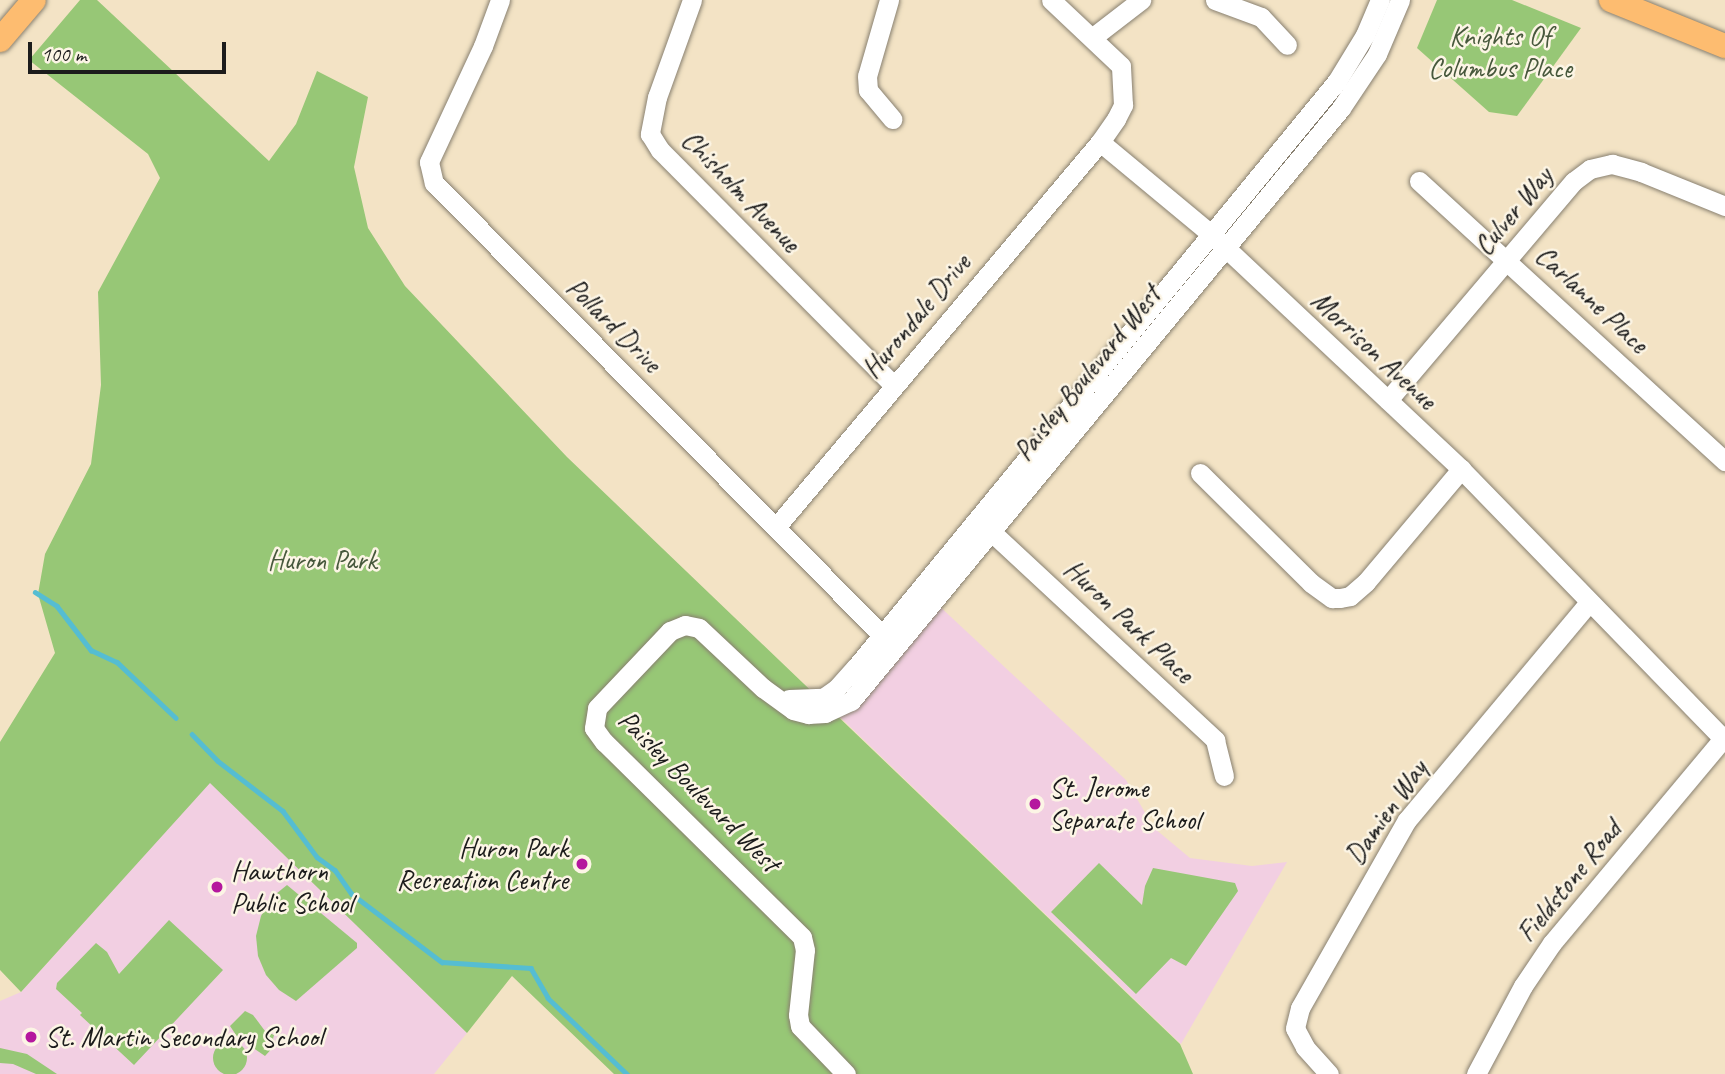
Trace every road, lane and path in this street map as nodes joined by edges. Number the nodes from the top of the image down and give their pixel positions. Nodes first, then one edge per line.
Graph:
1 (34, 0) edge
2 (500, 0) edge
3 (692, 0) edge
4 (889, 0) edge
5 (1051, 0) edge
6 (1141, 0) edge
7 (1215, 0) edge
8 (1380, 0) edge
9 (1400, 0) edge
10 (1611, 0) edge
11 (1093, 37) junction
12 (0, 40) edge
13 (1287, 45) dead end
14 (1725, 46) edge
15 (892, 118) dead end
16 (1100, 142) junction
17 (1419, 181) dead end
18 (1725, 206) edge
19 (1211, 234) junction
20 (1225, 248) junction
21 (1510, 261) junction
22 (893, 385) junction
23 (1388, 400) junction
24 (1725, 461) edge
25 (1461, 469) junction
26 (1200, 473) dead end
27 (977, 518) junction
28 (776, 527) junction
29 (992, 532) junction
30 (1589, 602) junction
31 (888, 641) junction
32 (1724, 737) edge
33 (1224, 776) dead end
34 (846, 1074) edge
35 (1329, 1074) edge
36 (1476, 1074) edge

1 - 12 main road
2 - 28 street, Pollard Drive
3 - 22 street, Chisholm Avenue
4 - 15 street
5 - 11 street
6 - 11 street
7 - 13 street
8 - 19 street, Paisley Boulevard West
9 - 20 street, Paisley Boulevard West
10 - 14 main road
11 - 16 street
16 - 19 street, Morrison Avenue
16 - 22 street, Hurondale Drive
17 - 21 street, Carlanne Place
18 - 21 street, Culver Way
19 - 20 street, Morrison Avenue
19 - 27 street, Paisley Boulevard West
20 - 23 street, Morrison Avenue
20 - 29 street, Paisley Boulevard West
21 - 23 street, Culver Way
21 - 24 street, Carlanne Place
22 - 28 street, Hurondale Drive
23 - 25 street, Morrison Avenue
25 - 26 street
25 - 30 street, Morrison Avenue
27 - 29 street, Huron Park Place
27 - 31 street, Paisley Boulevard West
28 - 31 street, Pollard Drive
29 - 31 street, Paisley Boulevard West
29 - 33 street, Huron Park Place
30 - 32 street, Morrison Avenue
30 - 35 street, Damien Way
31 - 34 street, Paisley Boulevard West
32 - 36 street, Fieldstone Road

